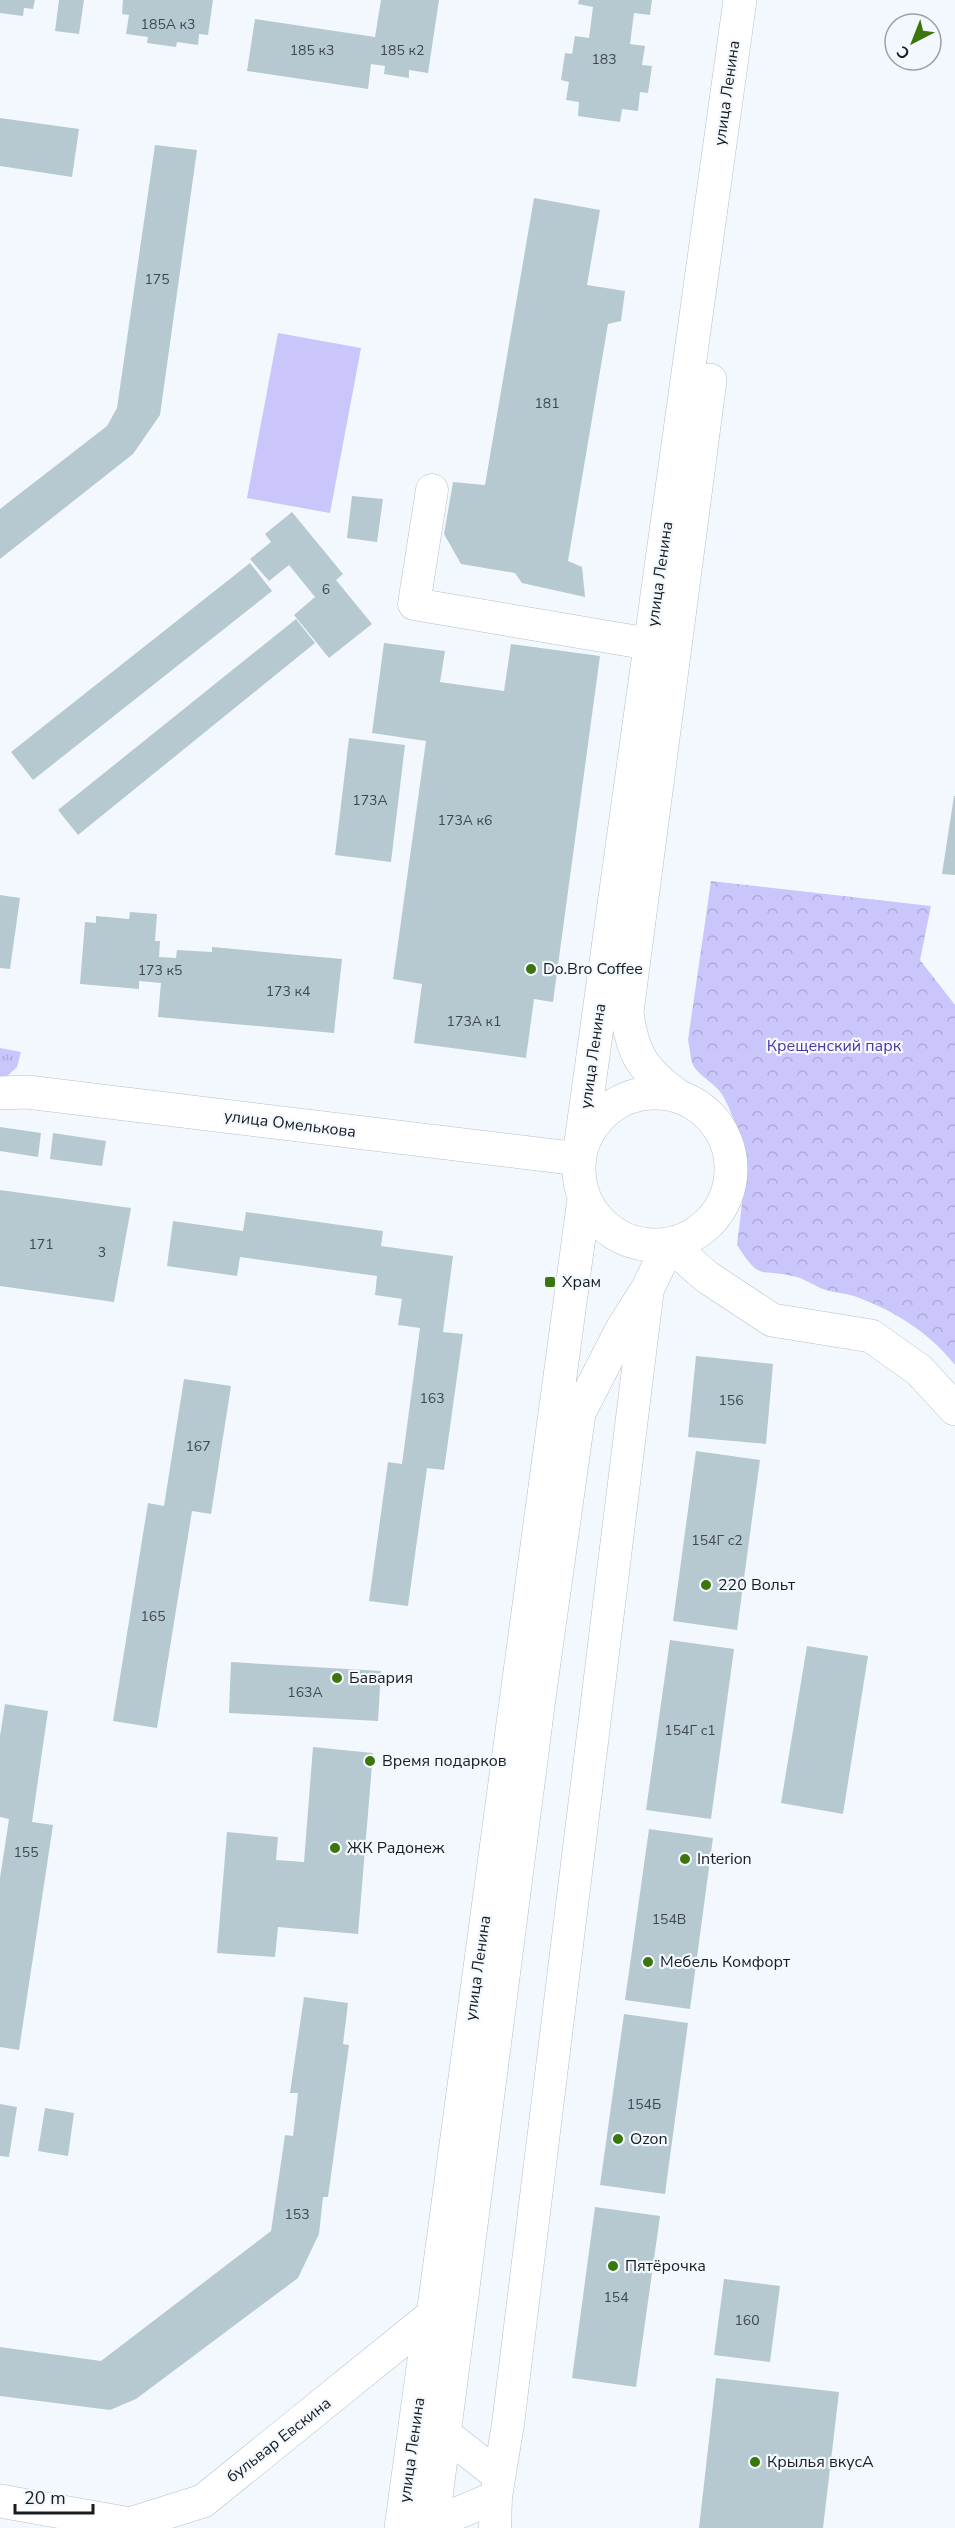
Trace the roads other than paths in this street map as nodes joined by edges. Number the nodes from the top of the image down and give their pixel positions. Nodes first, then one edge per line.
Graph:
1 (740, 0) edge
2 (758, 0) edge
3 (432, 490) dead end
4 (650, 644) junction
5 (0, 1093) edge
6 (678, 1096) junction
7 (580, 1154) junction
8 (584, 1198) junction
9 (669, 1244) junction
10 (648, 1288) junction
11 (955, 1409) edge
12 (567, 1411) junction
13 (433, 2315) junction
14 (444, 2433) junction
15 (498, 2486) junction
16 (0, 2501) edge
17 (422, 2526) edge
18 (495, 2528) edge

1 - 4 street, улица Ленина
2 - 6 street, улица Ленина
3 - 4 street
4 - 7 street, улица Ленина
5 - 7 street, улица Омелькова
6 - 7 street
6 - 9 street
7 - 8 street
8 - 9 street
8 - 12 street
9 - 10 street
9 - 11 street
10 - 12 street
10 - 15 street
12 - 13 street, улица Ленина
12 - 14 street, улица Ленина
13 - 16 street, бульвар Евскина
13 - 17 street, улица Ленина
14 - 15 street
14 - 17 street, улица Ленина
15 - 17 street
15 - 18 street

